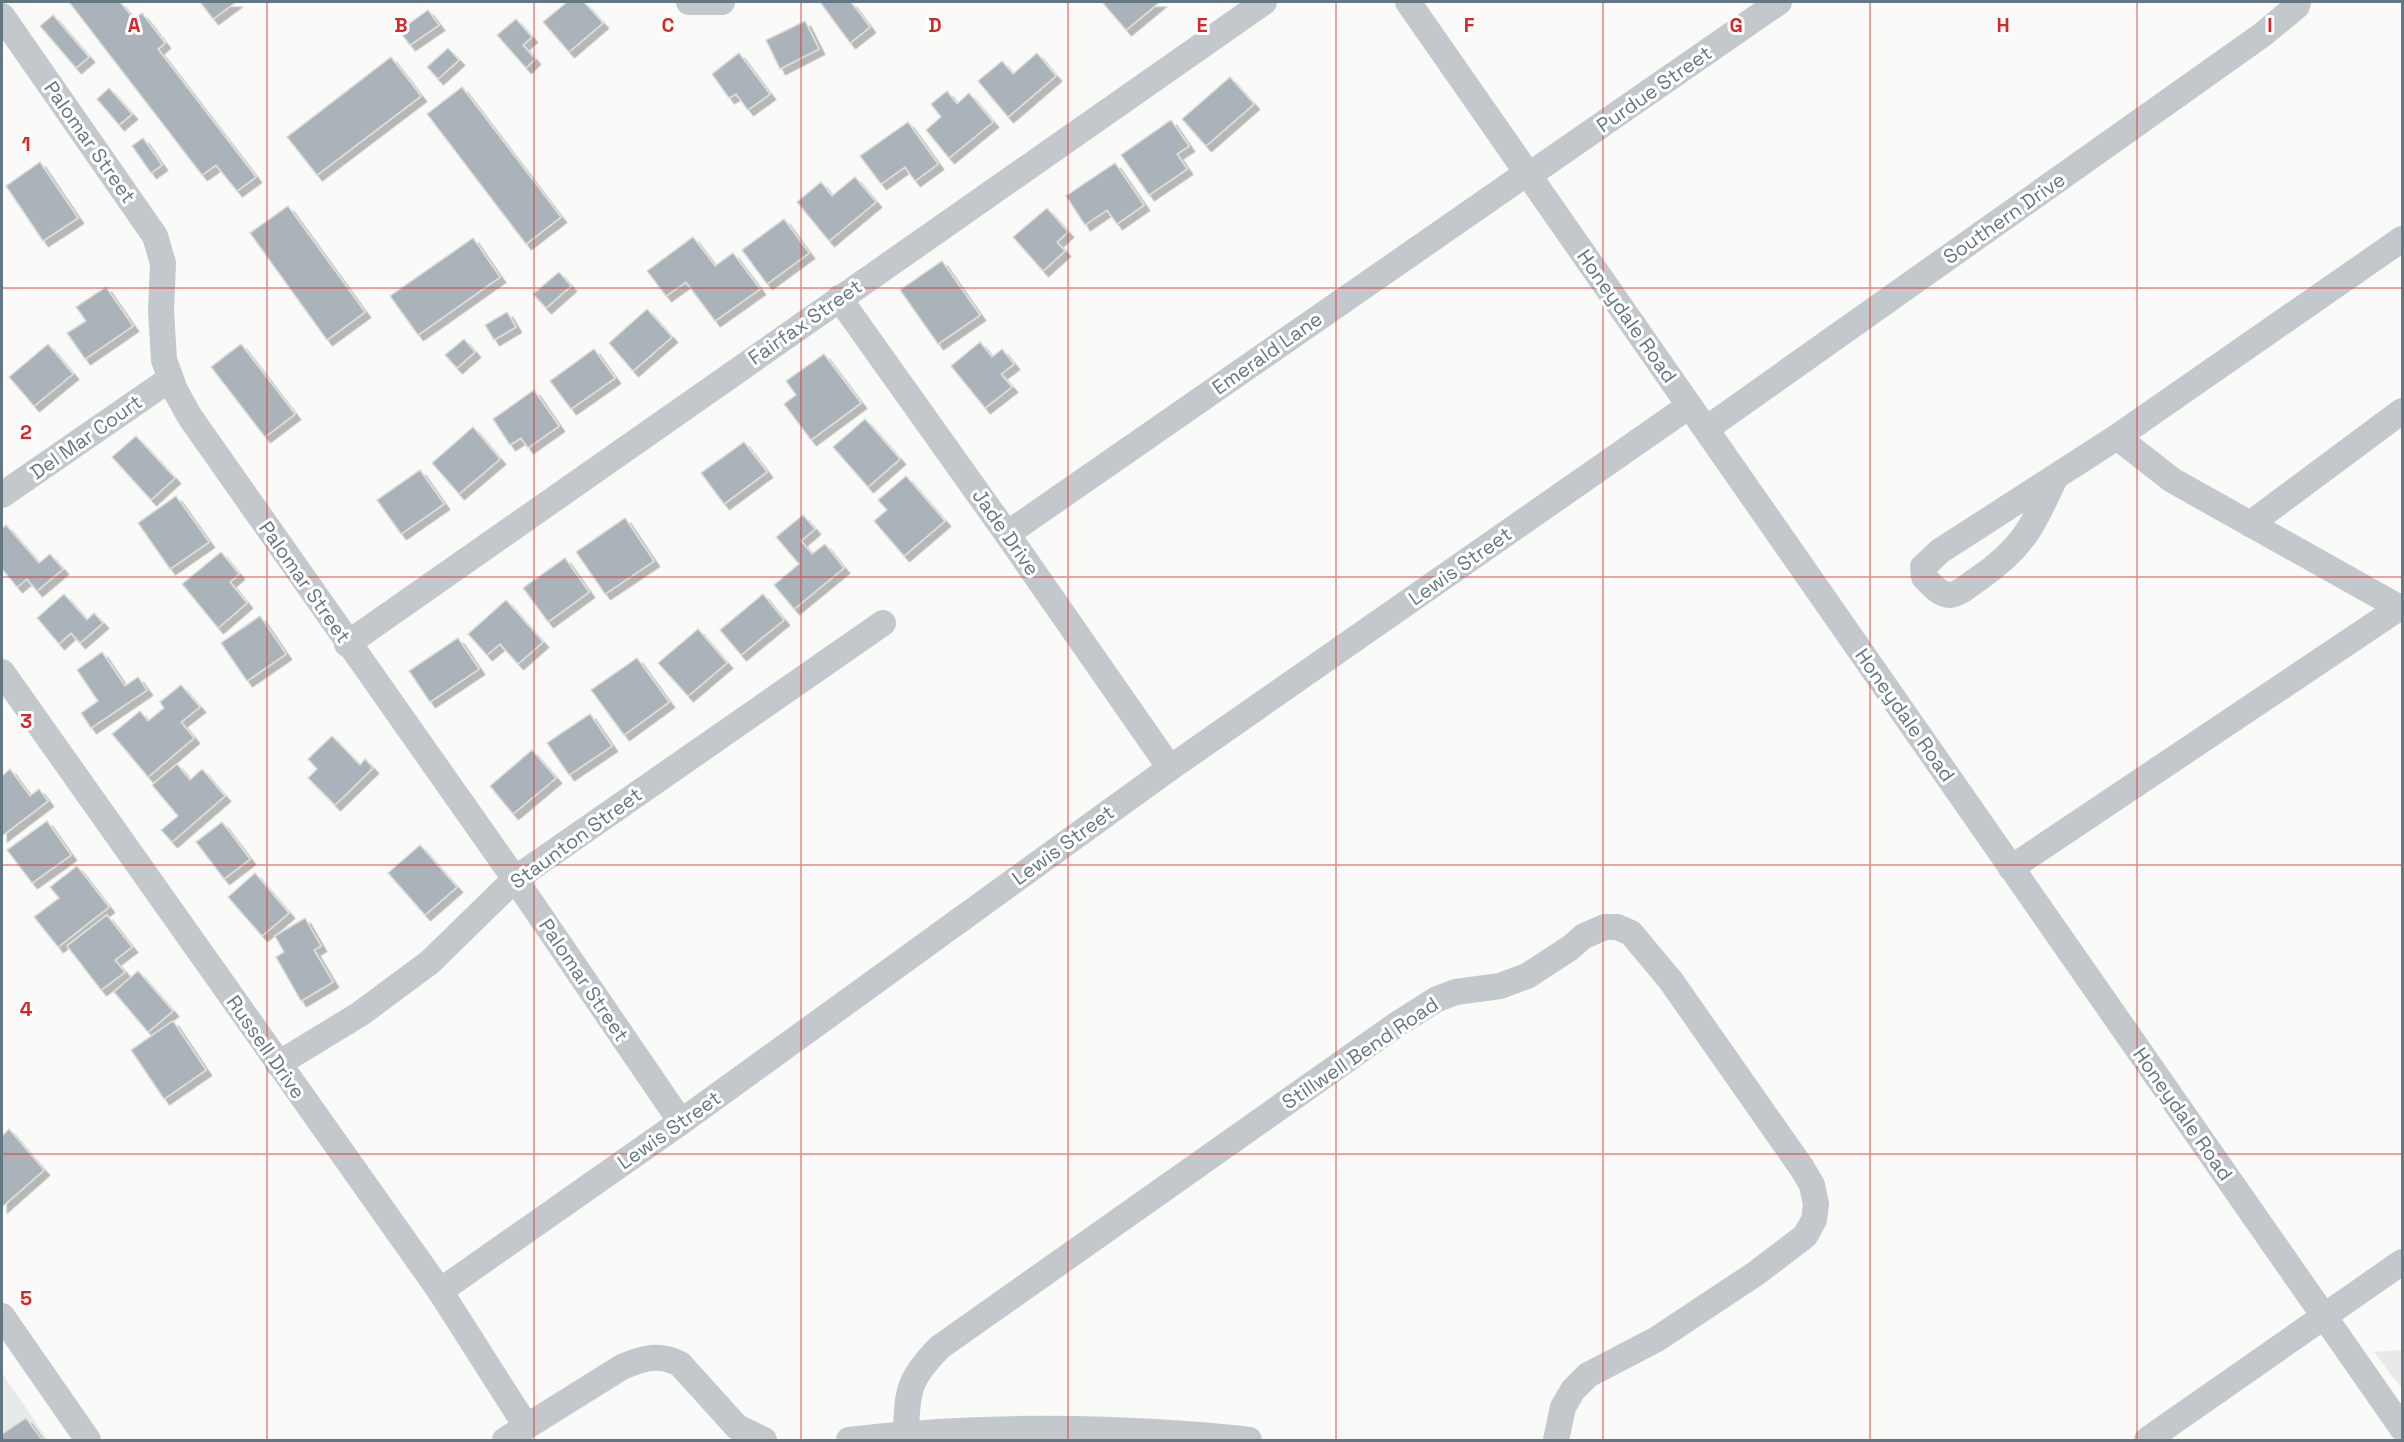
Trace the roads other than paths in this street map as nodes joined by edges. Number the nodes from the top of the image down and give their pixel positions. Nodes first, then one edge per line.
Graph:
1 (689, 2) edge
2 (722, 2) edge
3 (1264, 2) edge
4 (1408, 2) edge
5 (1779, 2) edge
6 (2298, 2) edge
7 (2, 16) edge
8 (1527, 173) junction
9 (2403, 239) edge
10 (839, 298) junction
11 (170, 379) junction
12 (1689, 406) junction
13 (2403, 411) edge
14 (1706, 429) junction
15 (2117, 437) junction
16 (2055, 478) junction
17 (2, 495) edge
18 (2250, 524) junction
19 (1007, 534) junction
20 (2402, 608) edge
21 (883, 623) dead end
22 (347, 644) junction
23 (2, 672) edge
24 (1170, 768) junction
25 (2011, 868) junction
26 (515, 879) junction
27 (278, 1064) junction
28 (681, 1122) junction
29 (2403, 1262) edge
30 (441, 1291) junction
31 (2, 1316) edge
32 (2325, 1317) junction
33 (2403, 1428) edge
34 (516, 1433) edge
35 (906, 1433) junction
36 (88, 1440) edge
37 (764, 1440) edge
38 (849, 1440) edge
39 (1249, 1440) edge
40 (1556, 1440) edge
41 (2147, 1440) edge

1 - 2 street
3 - 10 street, Fairfax Street
4 - 8 street, Honeydale Road
5 - 8 street, Purdue Street
6 - 14 street, Southern Drive
7 - 11 street, Palomar Street
8 - 12 street, Honeydale Road
8 - 19 street, Emerald Lane
9 - 15 street
10 - 19 street, Jade Drive
10 - 22 street, Fairfax Street
11 - 17 street, Del Mar Court
11 - 22 street, Palomar Street
12 - 14 street, Honeydale Road
12 - 24 street, Lewis Street
13 - 18 street
14 - 25 street, Honeydale Road
15 - 16 street
15 - 18 street
16 - 16 street
18 - 20 street
19 - 24 street, Jade Drive
20 - 25 street
21 - 26 street, Staunton Street
22 - 26 street, Palomar Street
23 - 27 street, Russell Drive
24 - 28 street, Lewis Street
25 - 32 street, Honeydale Road
26 - 27 street, Staunton Street
26 - 28 street, Palomar Street
27 - 30 street, Russell Drive
28 - 30 street, Lewis Street
29 - 32 street
30 - 34 street, Russell Drive
31 - 36 street
32 - 33 street, Honeydale Road
32 - 41 street
34 - 37 street
35 - 38 street
35 - 39 street
35 - 40 street, Stillwell Bend Road

